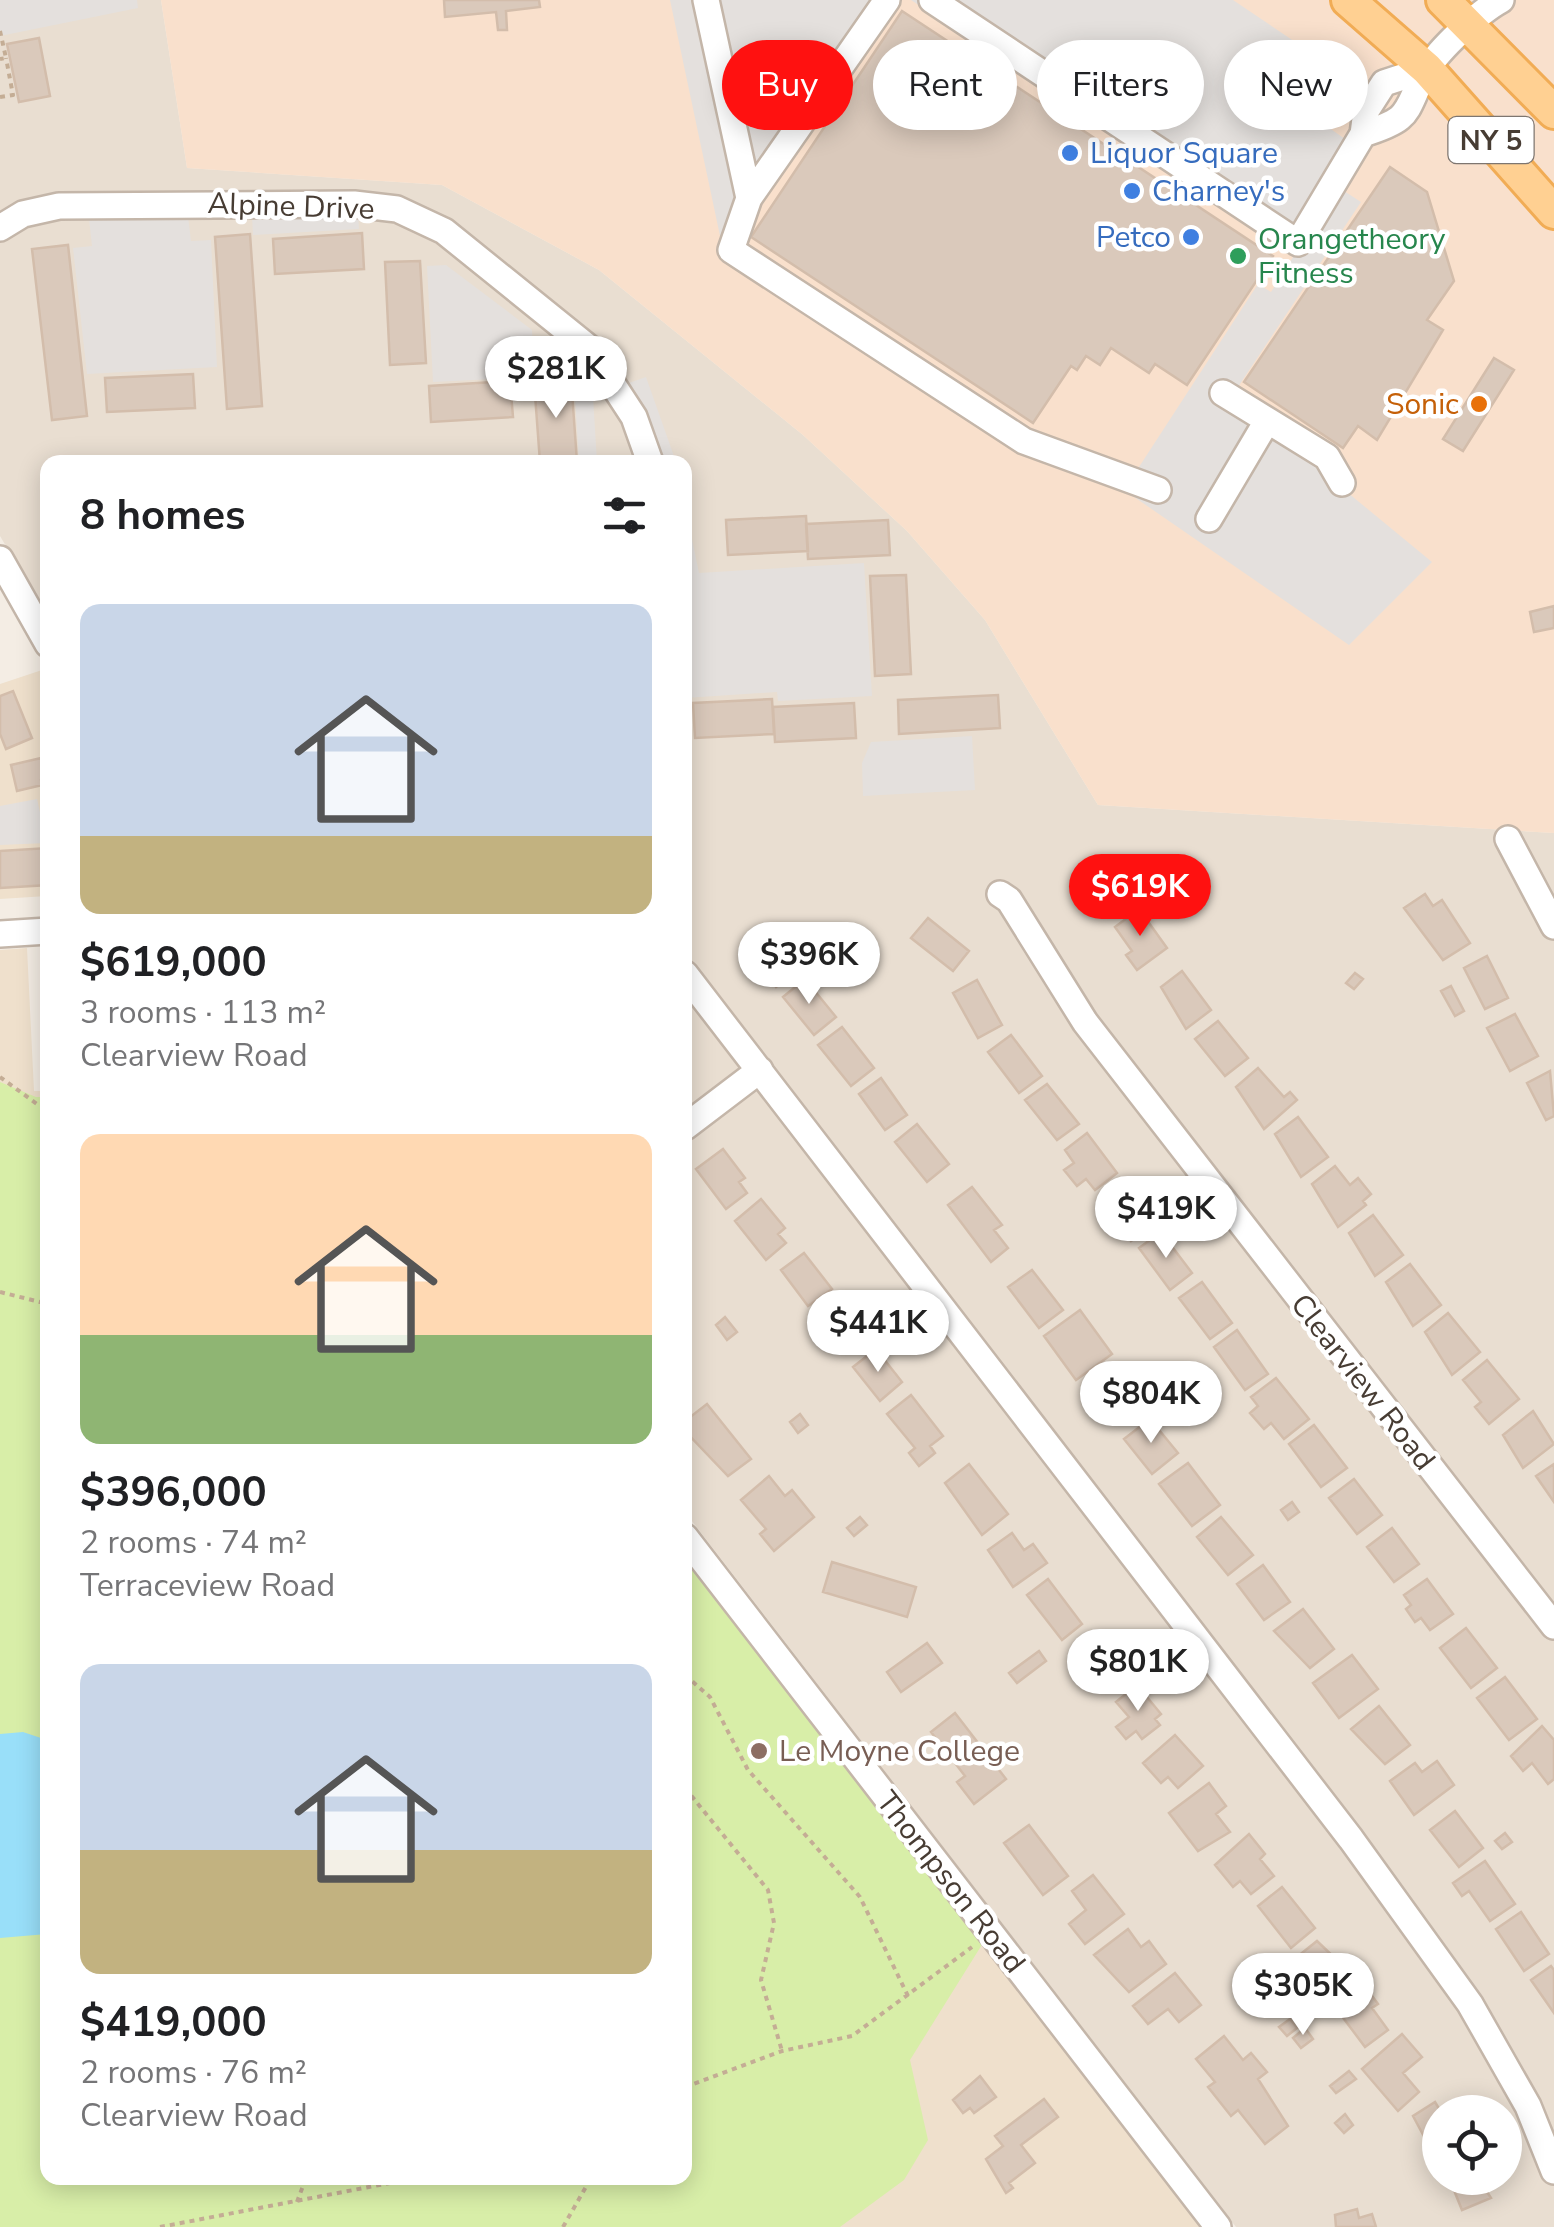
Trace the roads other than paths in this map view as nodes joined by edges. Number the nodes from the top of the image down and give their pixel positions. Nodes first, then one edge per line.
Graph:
1 (706, 0) edge
2 (887, 0) edge
3 (932, 0) edge
4 (1348, 0) edge
5 (1443, 0) edge
6 (1501, 0) edge
7 (1468, 26) junction
8 (1427, 69) junction
9 (1554, 112) edge
10 (749, 198) junction
11 (1554, 212) edge
12 (0, 228) edge
13 (1223, 393) dead end
14 (1267, 422) junction
15 (648, 455) edge
16 (1342, 483) dead end
17 (1158, 490) dead end
18 (1210, 519) dead end
19 (0, 559) edge
20 (40, 630) edge
21 (1508, 838) dead end
22 (1000, 894) dead end
23 (1554, 926) edge
24 (40, 932) edge
25 (0, 934) edge
26 (692, 983) edge
27 (760, 1070) junction
28 (692, 1123) edge
29 (692, 1546) edge
30 (1554, 1626) edge
31 (1554, 2171) edge
32 (1218, 2227) edge

1 - 10 street
2 - 10 street
3 - 8 street
4 - 8 main road, NY 5
5 - 7 main road, NY 5
6 - 7 street
7 - 8 street
7 - 9 main road, NY 5
8 - 11 main road, NY 5
10 - 17 street
12 - 15 street, Alpine Drive
13 - 14 street
14 - 16 street
14 - 18 street
19 - 20 street
21 - 23 street
22 - 30 street, Clearview Road
24 - 25 street
26 - 27 street
27 - 28 street
27 - 31 street
29 - 32 street, Thompson Road

